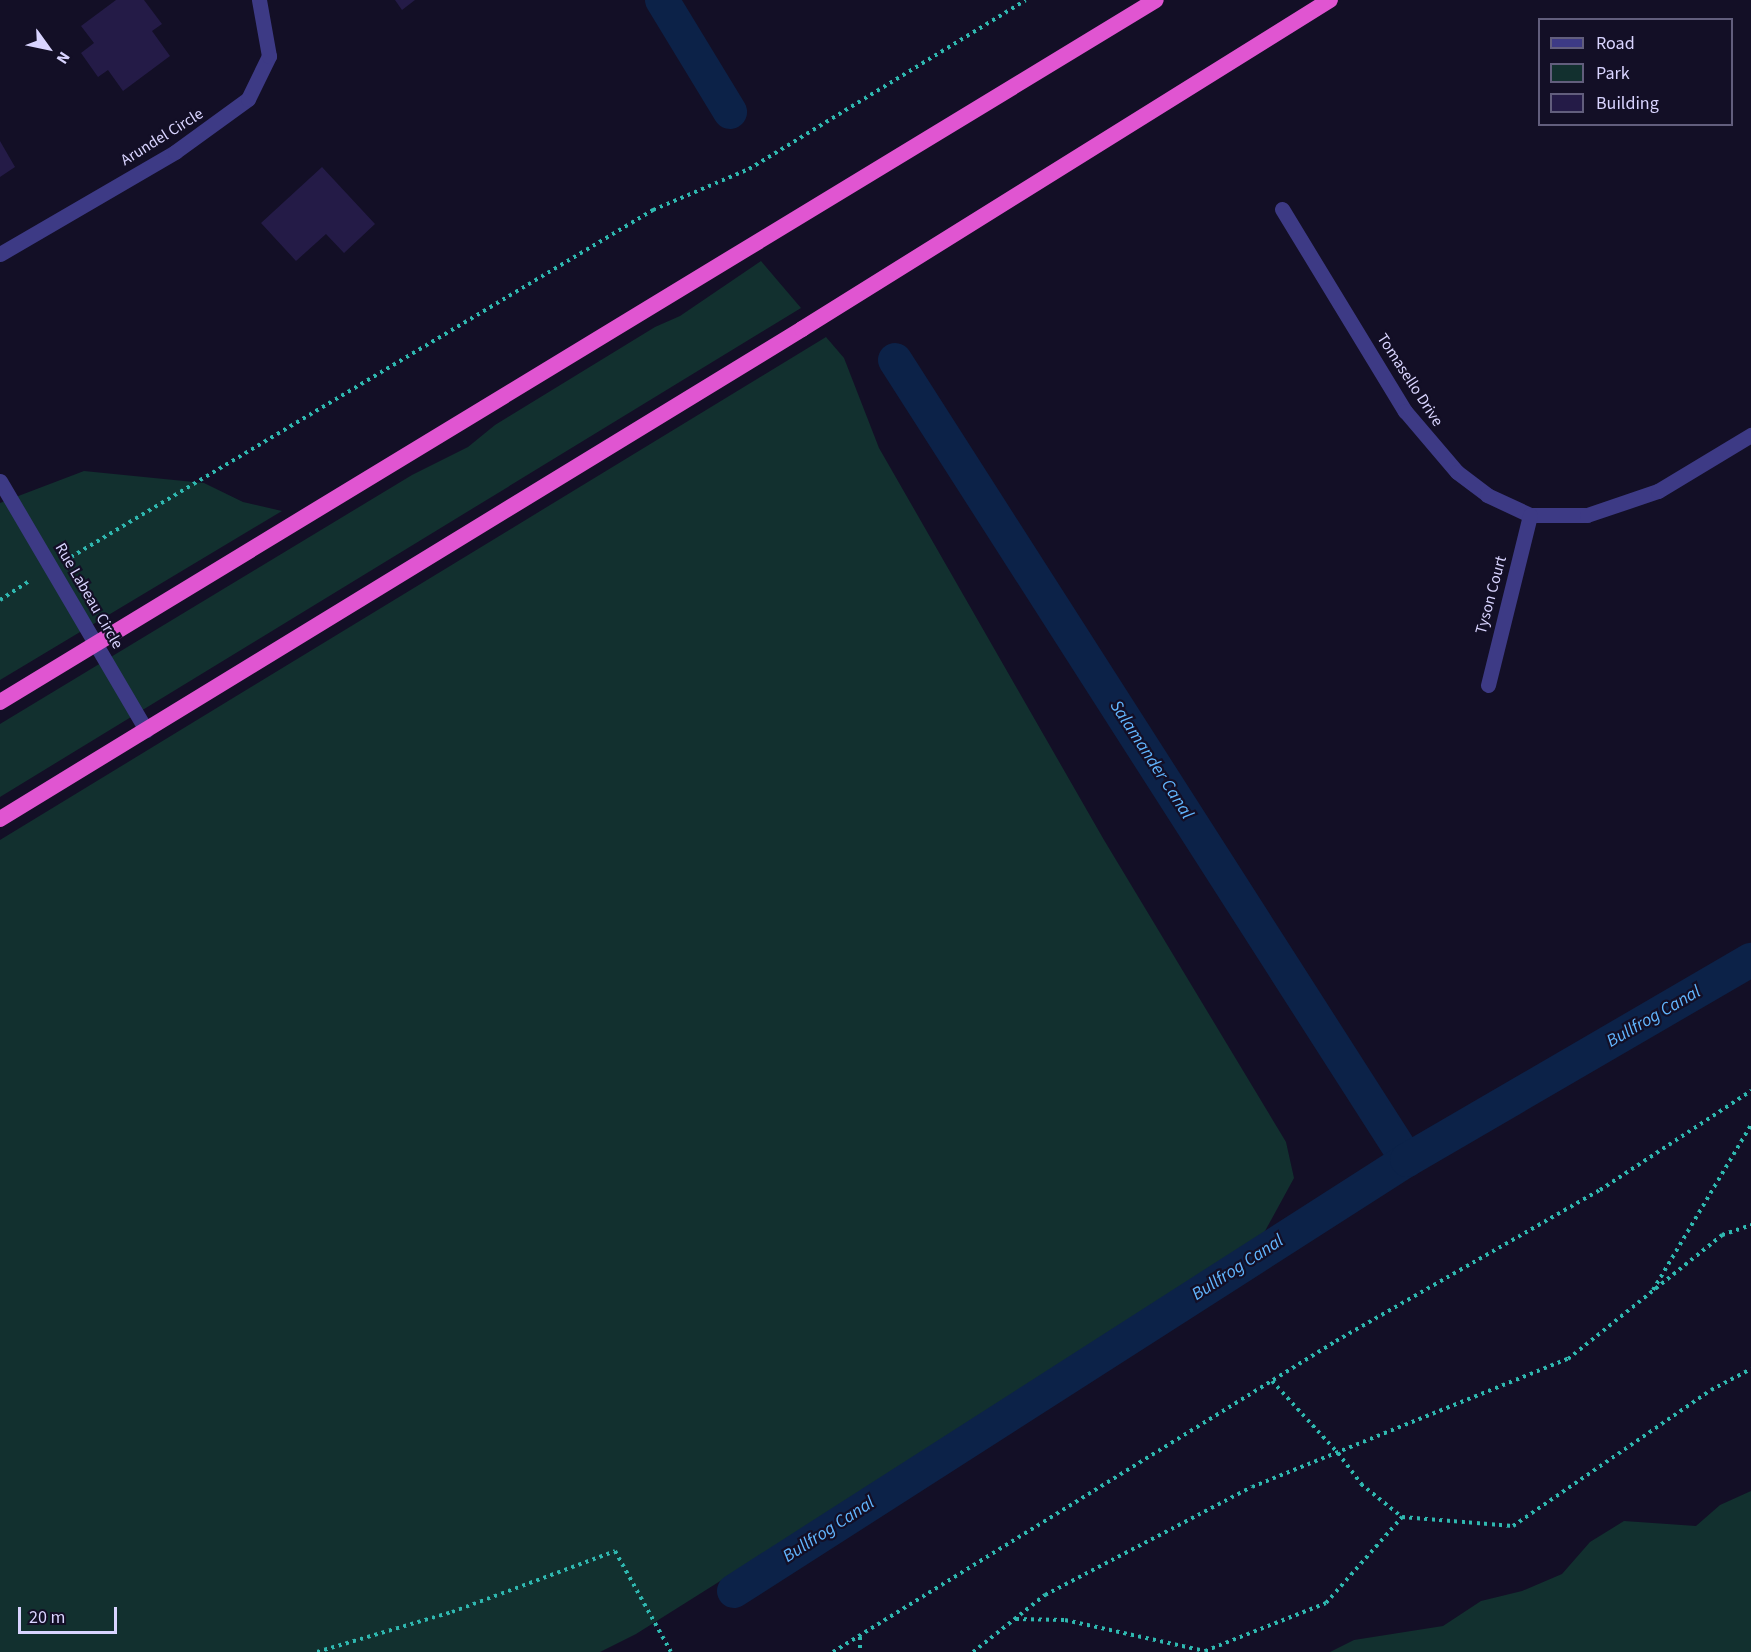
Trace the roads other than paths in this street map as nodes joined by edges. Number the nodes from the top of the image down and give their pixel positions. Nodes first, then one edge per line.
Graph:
1 (259, 0) edge
2 (1156, 0) edge
3 (1330, 0) edge
4 (1282, 209) dead end
5 (0, 254) edge
6 (1751, 435) edge
7 (0, 481) edge
8 (1530, 515) junction
9 (96, 645) junction
10 (1488, 685) dead end
11 (0, 702) edge
12 (146, 730) junction
13 (0, 819) edge

1 - 5 street, Arundel Circle
2 - 9 highway
3 - 12 highway
4 - 8 street, Tomasello Drive
6 - 8 street, Tomasello Drive
7 - 9 street, Rue Labeau Circle
8 - 10 street, Tyson Court
9 - 11 highway
9 - 12 street, Rue Labeau Circle
12 - 13 highway

